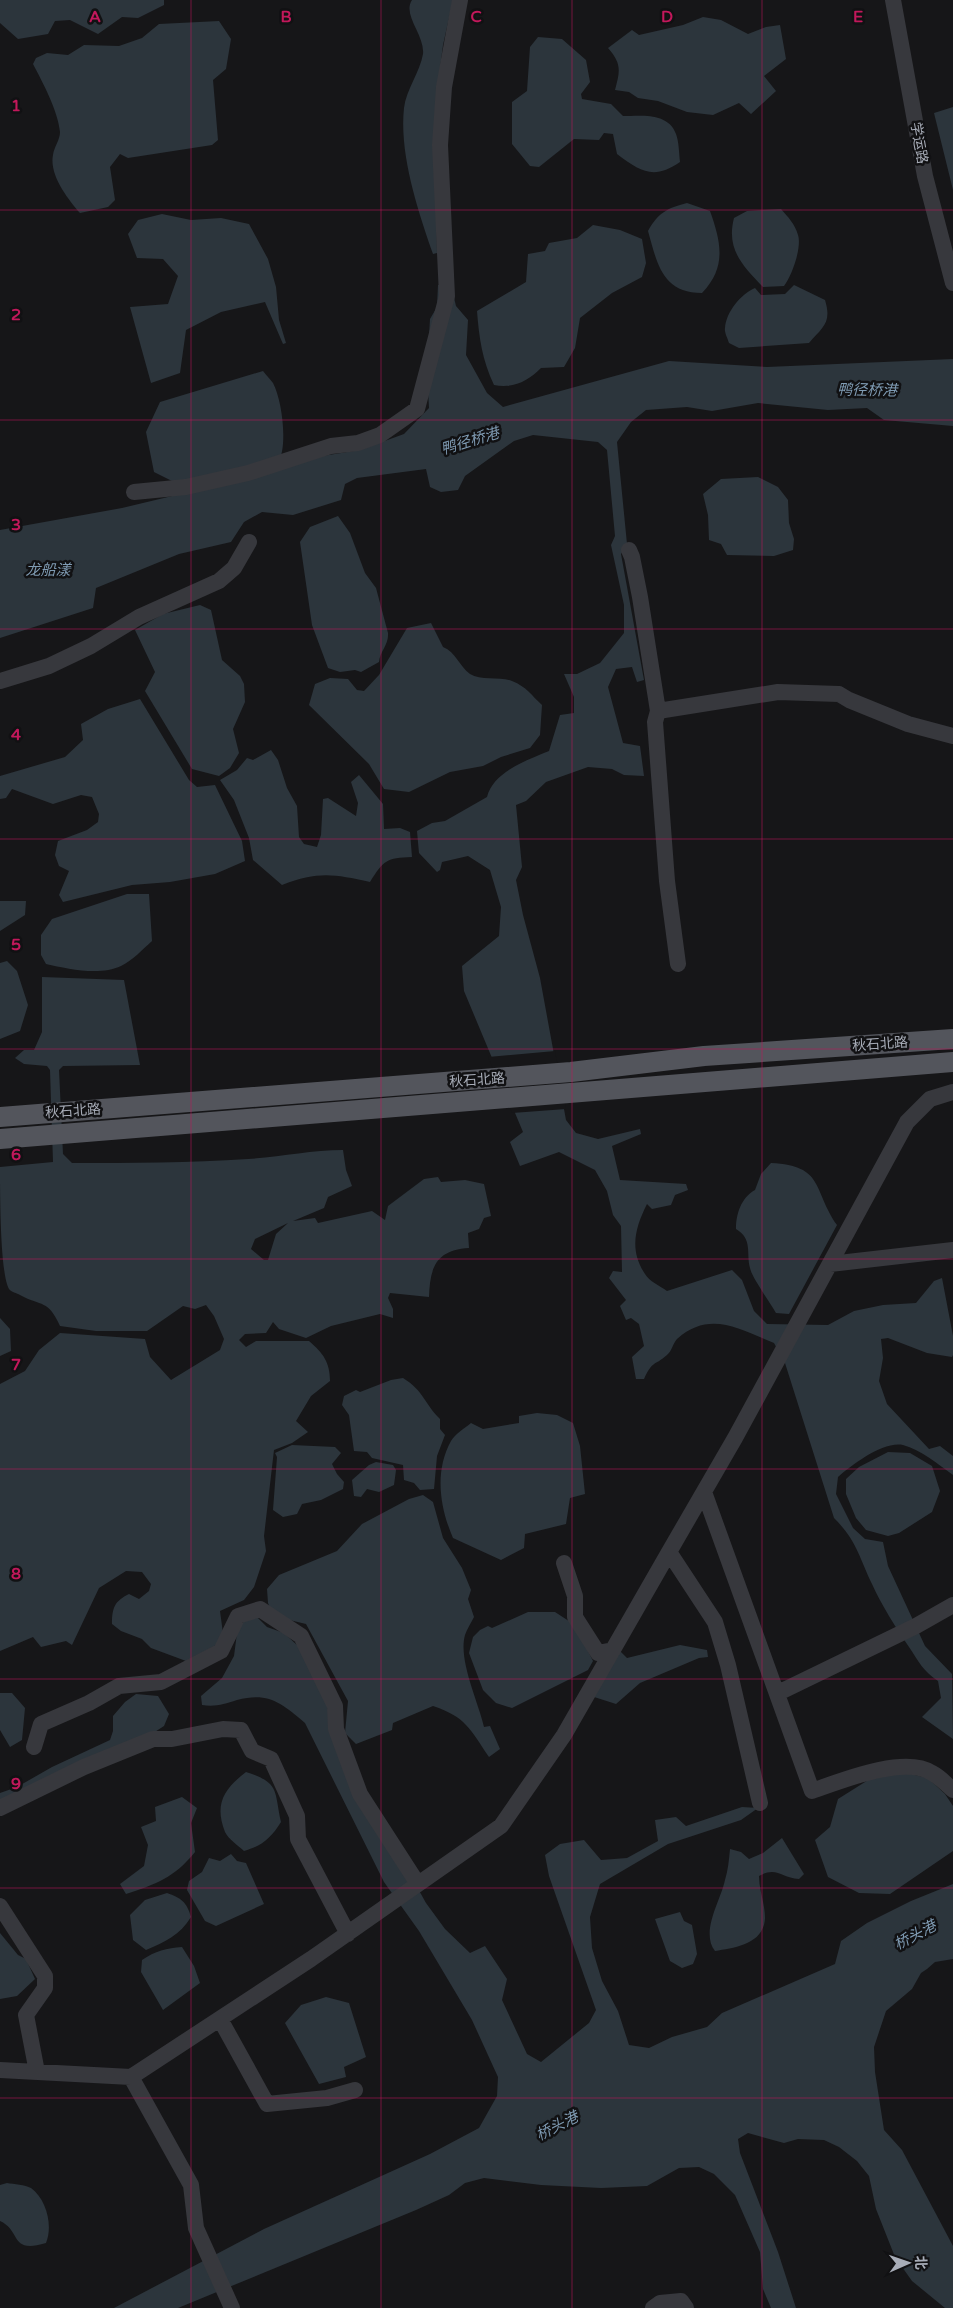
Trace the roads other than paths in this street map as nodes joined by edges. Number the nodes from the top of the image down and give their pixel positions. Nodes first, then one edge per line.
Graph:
1 (460, 0) edge
2 (893, 0) edge
3 (953, 283) edge
4 (134, 492) dead end
5 (249, 542) dead end
6 (629, 550) dead end
7 (0, 681) edge
8 (658, 711) junction
9 (953, 736) edge
10 (678, 964) dead end
11 (953, 1039) edge
12 (953, 1062) edge
13 (953, 1092) edge
14 (0, 1117) edge
15 (0, 1140) edge
16 (953, 1250) edge
17 (830, 1264) junction
18 (704, 1492) junction
19 (669, 1552) junction
20 (564, 1563) dead end
21 (953, 1606) edge
22 (613, 1650) junction
23 (778, 1693) junction
24 (34, 1747) dead end
25 (953, 1790) edge
26 (760, 1803) dead end
27 (0, 1808) edge
28 (418, 1884) junction
29 (0, 1906) edge
30 (348, 1934) junction
31 (220, 2019) junction
32 (0, 2070) edge
33 (37, 2072) junction
34 (131, 2077) junction
35 (354, 2090) dead end
36 (232, 2308) edge
37 (653, 2308) edge
38 (686, 2308) edge

1 - 4 street
2 - 3 street, 学运路
5 - 7 street
6 - 8 street
8 - 9 street
8 - 10 street
11 - 14 main road, 秋石北路
12 - 15 main road, 秋石北路
13 - 17 street
16 - 17 street
17 - 18 street
18 - 19 street
18 - 23 street
19 - 22 street
19 - 26 street
20 - 22 street
21 - 23 street
22 - 28 street
23 - 25 street
24 - 28 street
27 - 30 street
28 - 30 street
29 - 33 street
30 - 31 street
31 - 34 street
31 - 35 street
32 - 33 street
33 - 34 street
34 - 36 street
37 - 38 street

